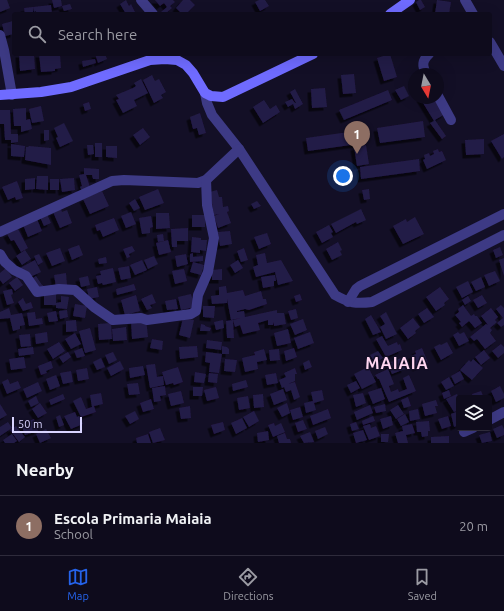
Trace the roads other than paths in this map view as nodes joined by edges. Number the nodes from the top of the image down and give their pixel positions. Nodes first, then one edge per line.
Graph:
1 (141, 0) edge
2 (410, 0) edge
3 (465, 0) edge
4 (151, 12) edge
5 (393, 12) edge
6 (472, 12) edge
7 (0, 35) edge
8 (492, 45) edge
9 (309, 56) edge
10 (427, 56) edge
11 (176, 57) edge
12 (504, 66) edge
13 (423, 68) edge
14 (206, 93) junction
15 (12, 94) junction
16 (0, 95) edge
17 (442, 104) edge
18 (451, 120) dead end
19 (239, 148) junction
20 (206, 180) junction
21 (504, 214) edge
22 (0, 232) edge
23 (504, 235) edge
24 (0, 254) edge
25 (348, 302) junction
26 (504, 412) edge
27 (492, 418) edge

1 - 4 street
2 - 5 street
3 - 6 street
7 - 15 street
8 - 12 street
9 - 14 street
10 - 13 street
11 - 14 street
11 - 15 street
14 - 19 street
15 - 16 street
17 - 18 street
19 - 20 street
19 - 25 street
20 - 22 street
20 - 24 street
21 - 25 street
23 - 25 street
26 - 27 street

